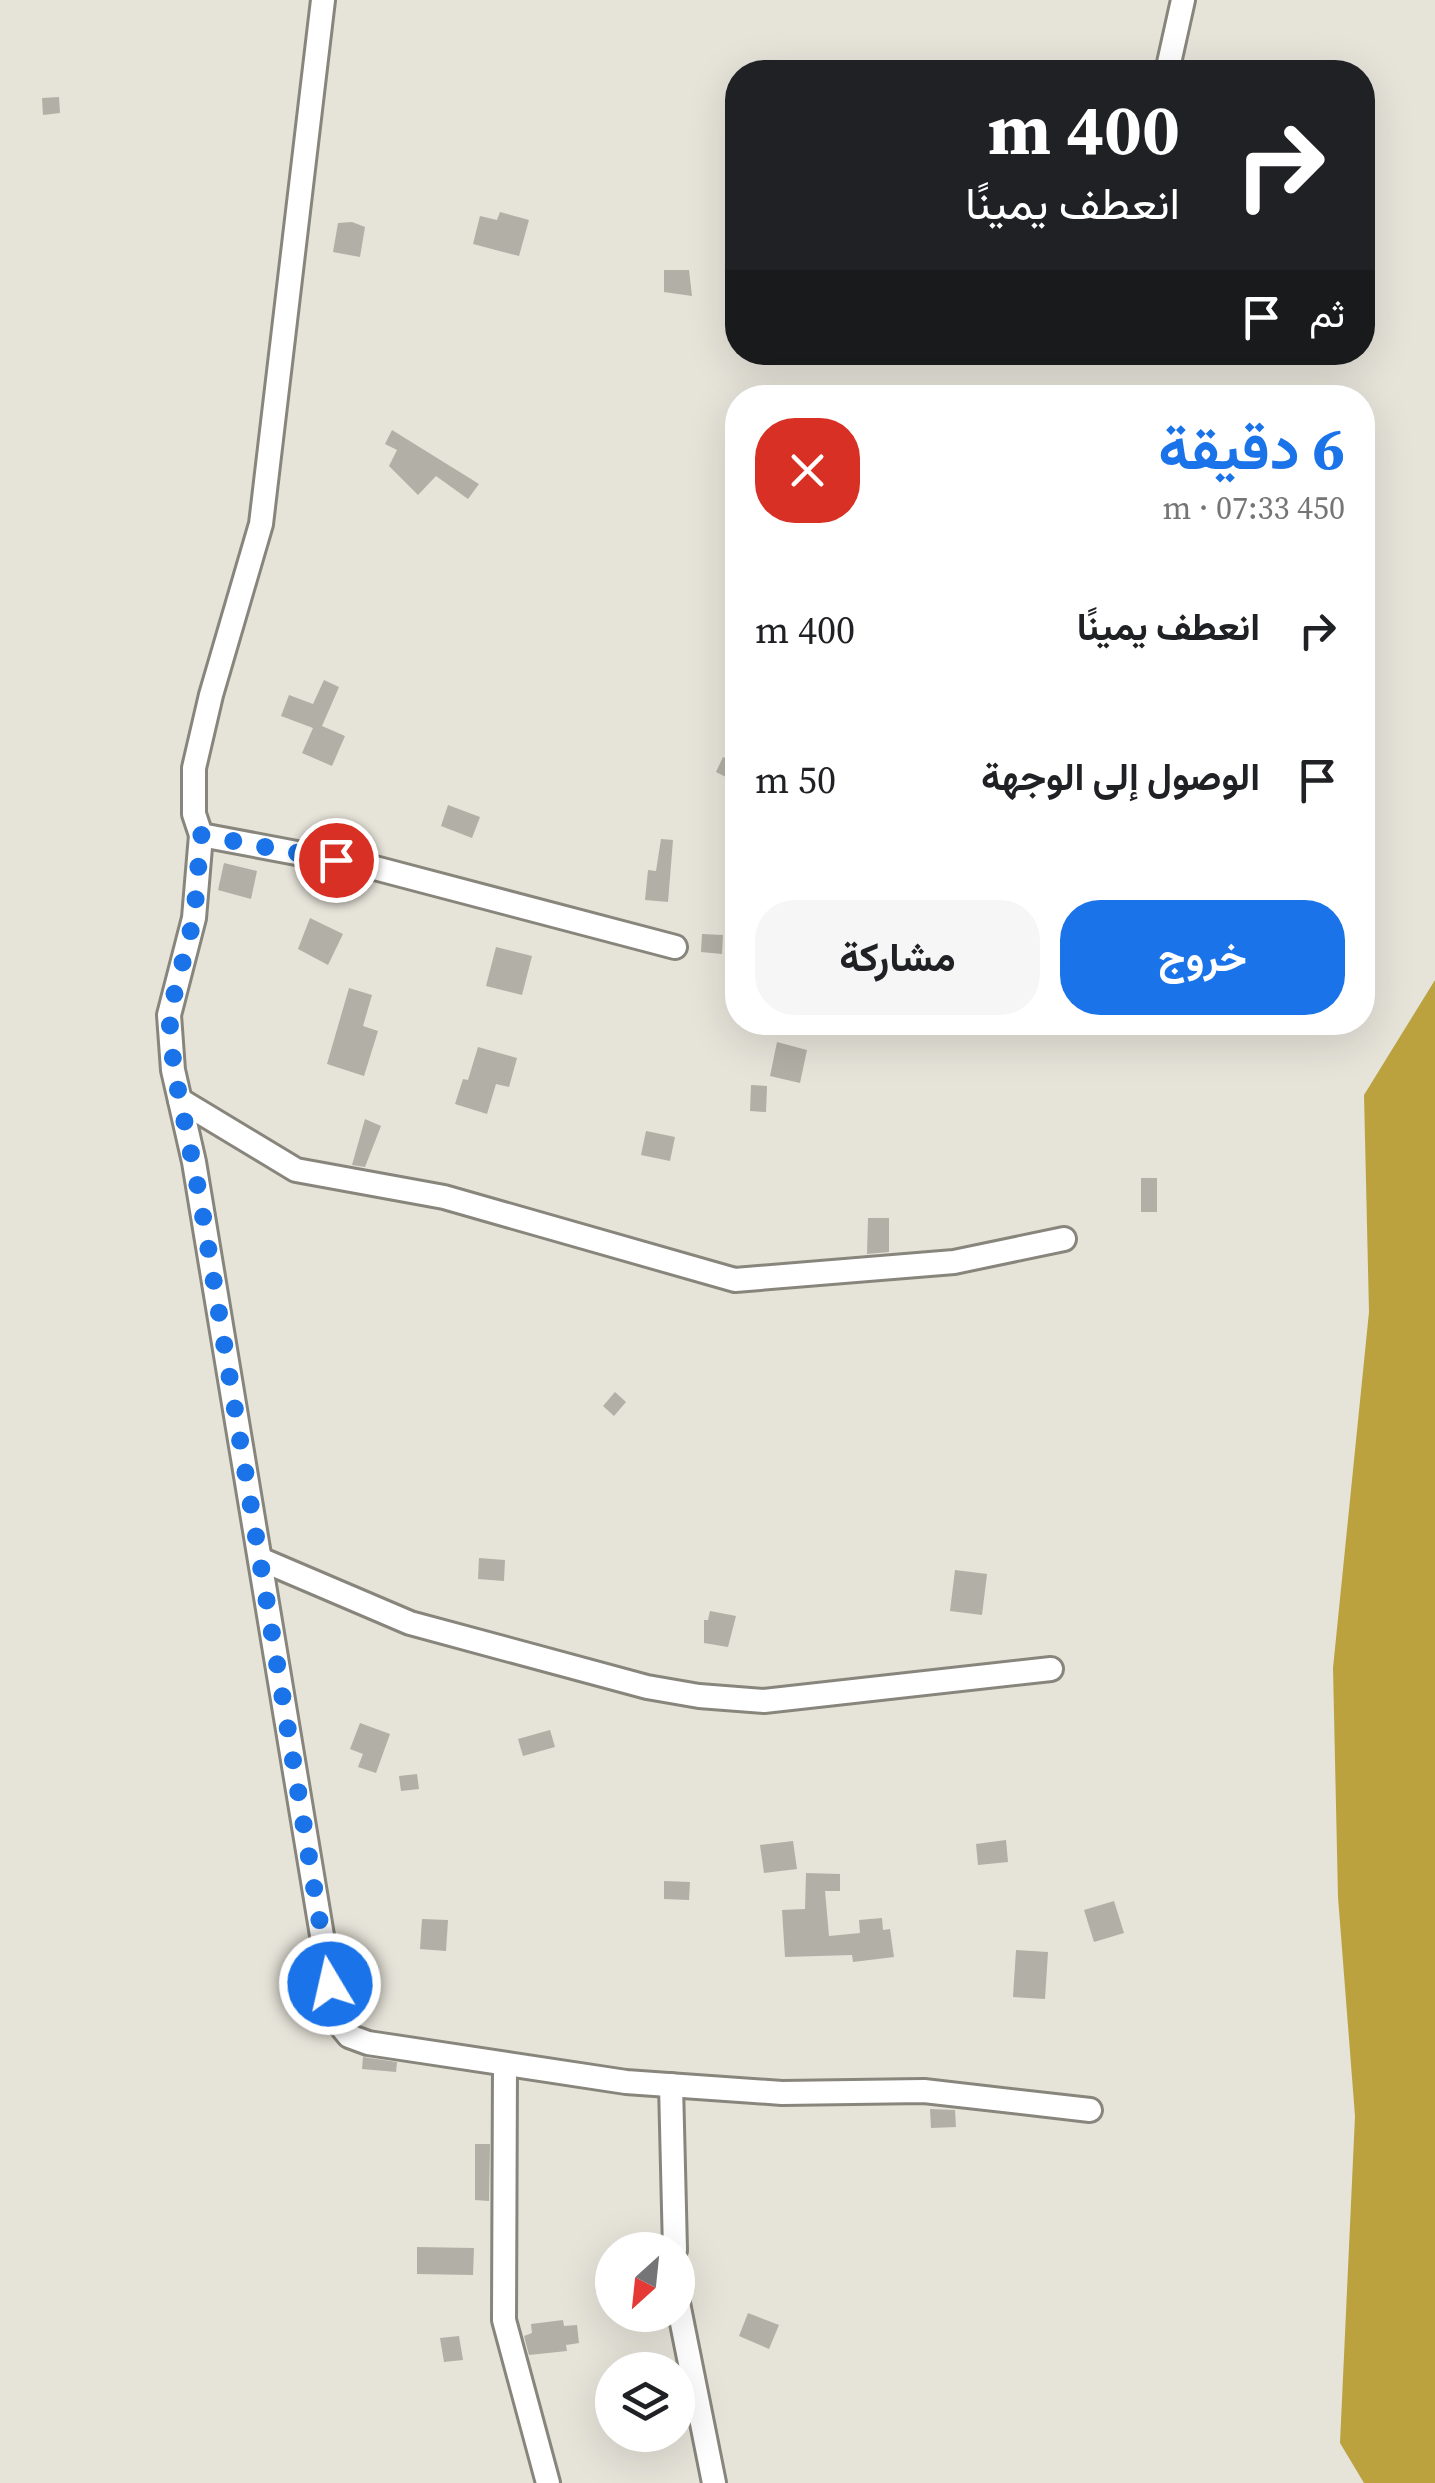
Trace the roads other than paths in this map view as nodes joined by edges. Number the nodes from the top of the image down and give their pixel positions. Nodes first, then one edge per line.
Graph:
1 (323, 0) edge
2 (1183, 0) edge
3 (1170, 60) edge
4 (201, 835) junction
5 (675, 947) dead end
6 (180, 1100) junction
7 (1064, 1239) dead end
8 (260, 1559) junction
9 (1051, 1668) dead end
10 (505, 2064) junction
11 (671, 2086) junction
12 (1090, 2110) dead end
13 (675, 2232) edge
14 (684, 2332) edge
15 (548, 2483) edge
16 (714, 2483) edge

1 - 4 street
2 - 3 street
4 - 5 street
4 - 6 street
6 - 7 street
6 - 8 street
8 - 9 street
8 - 10 street
10 - 11 street
10 - 15 street
11 - 12 street
11 - 13 street
14 - 16 street

